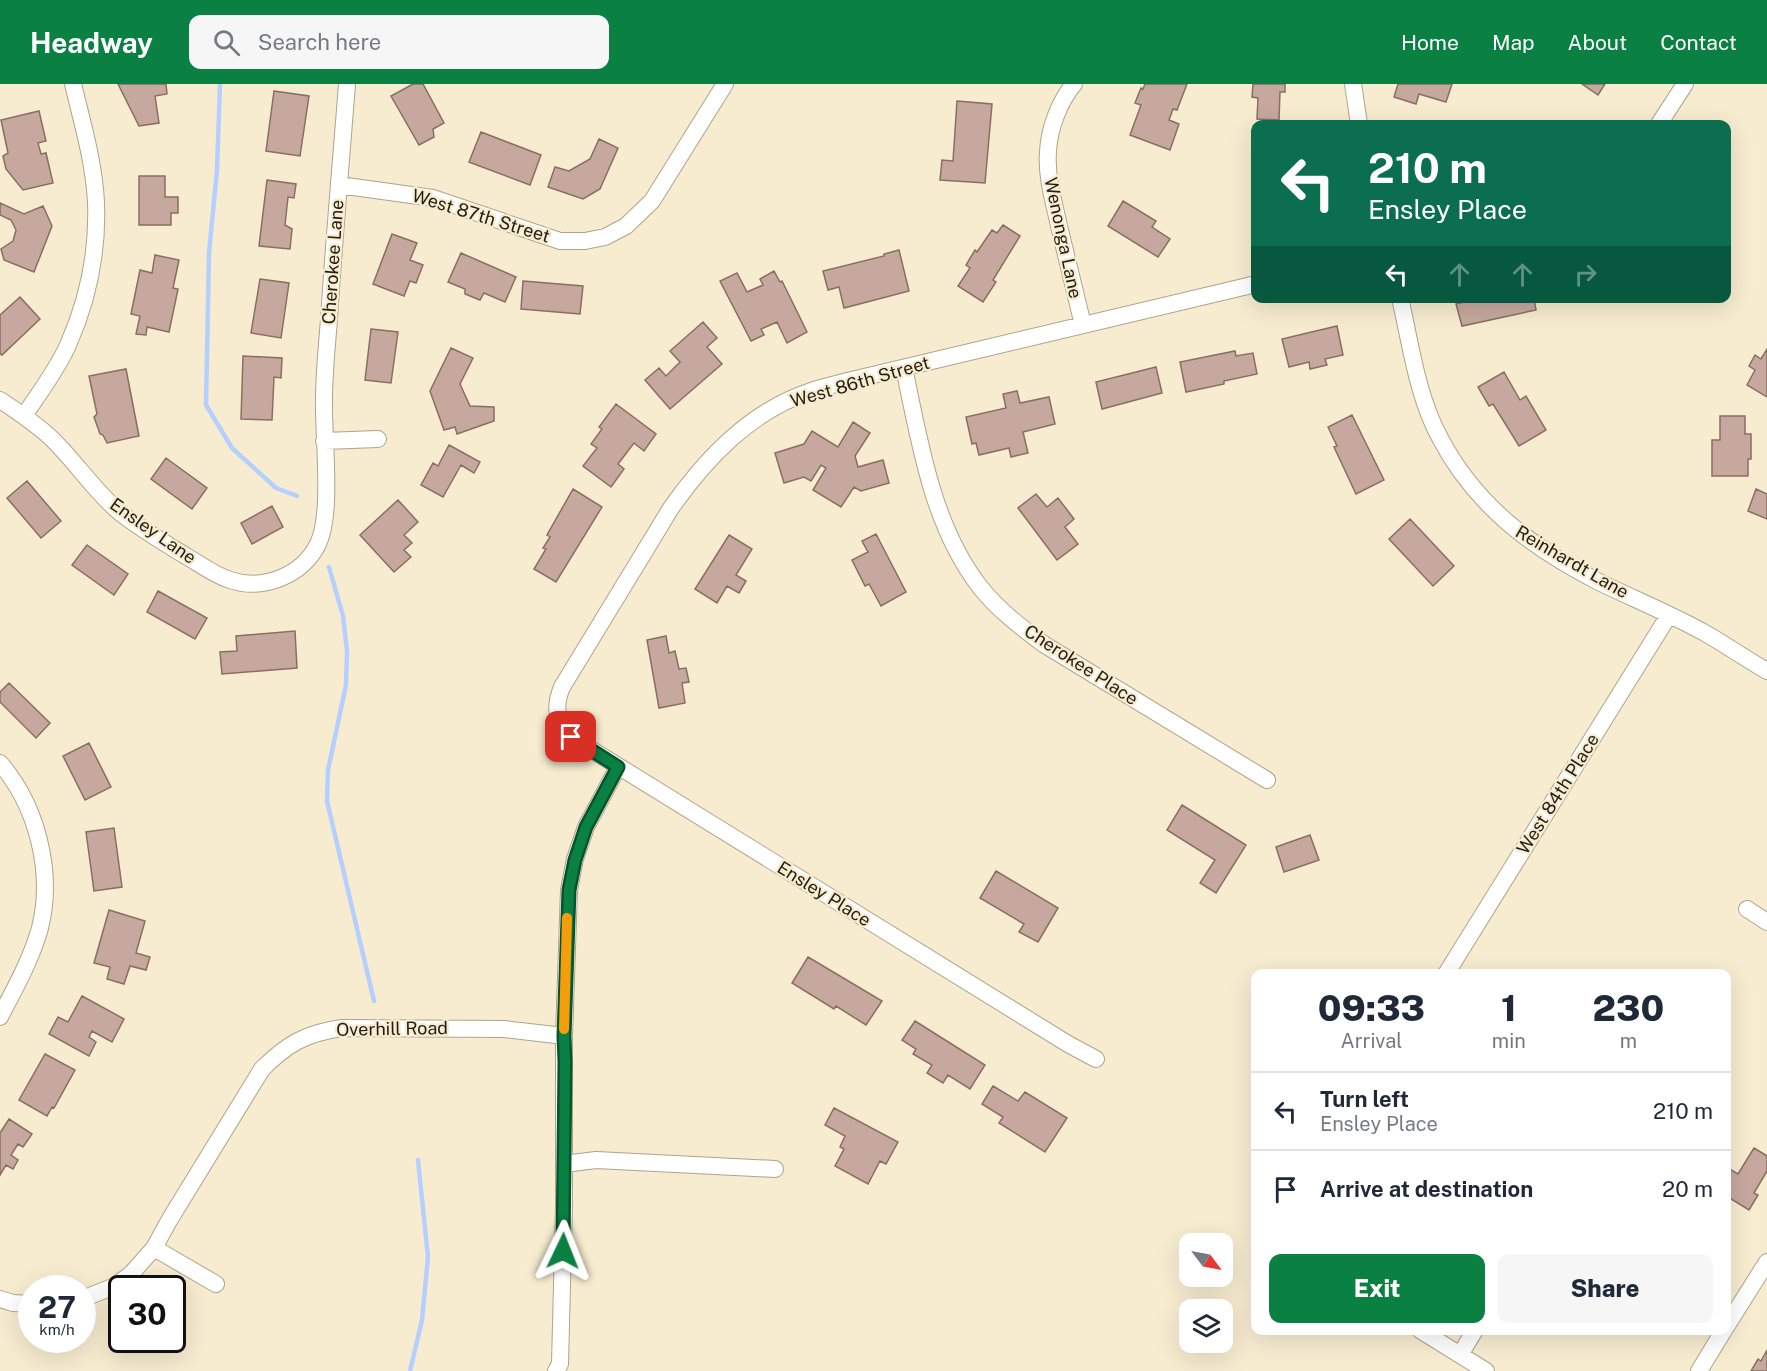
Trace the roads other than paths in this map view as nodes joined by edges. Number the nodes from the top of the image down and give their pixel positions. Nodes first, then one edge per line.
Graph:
1 (73, 84) edge
2 (347, 84) edge
3 (725, 84) edge
4 (1074, 84) edge
5 (1353, 84) edge
6 (1686, 84) edge
7 (1358, 120) edge
8 (1662, 120) edge
9 (339, 185) junction
10 (1251, 286) edge
11 (1401, 303) edge
12 (1083, 325) junction
13 (903, 368) junction
14 (0, 400) edge
15 (24, 416) junction
16 (378, 439) dead end
17 (324, 441) junction
18 (300, 566) joint
19 (1670, 615) junction
20 (1767, 672) edge
21 (558, 721) joint
22 (0, 763) edge
23 (618, 767) junction
24 (1267, 780) dead end
25 (1747, 909) dead end
26 (1767, 922) edge
27 (1449, 969) edge
28 (0, 1017) edge
29 (564, 1036) junction
30 (1096, 1059) dead end
31 (564, 1164) junction
32 (775, 1169) dead end
33 (154, 1248) junction
34 (1767, 1262) edge
35 (216, 1284) dead end
36 (96, 1293) edge
37 (0, 1299) edge
38 (18, 1303) edge
39 (1731, 1319) edge
40 (1428, 1335) edge
41 (1472, 1335) edge
42 (1721, 1335) edge
43 (1460, 1355) junction
44 (556, 1371) edge
45 (1486, 1371) edge
46 (1699, 1371) edge

1 - 15 street
2 - 9 street, Cherokee Lane
3 - 9 street, West 87th Street
4 - 12 street, Wenonga Lane
5 - 7 street
6 - 8 street
9 - 17 street, Cherokee Lane
10 - 12 street, West 86th Street
11 - 19 street, Reinhardt Lane
12 - 13 street, West 86th Street
13 - 21 street, West 86th Street
13 - 24 street, Cherokee Place
14 - 15 street, Ensley Lane
15 - 18 street, Ensley Lane
16 - 17 street
17 - 18 street, Cherokee Lane
19 - 20 street, Reinhardt Lane
19 - 27 street, West 84th Place
21 - 23 street, Ensley Place
22 - 28 street
23 - 29 street
23 - 30 street, Ensley Place
25 - 26 street
29 - 31 street
29 - 33 street, Overhill Road
31 - 32 street
31 - 44 street
33 - 35 street
33 - 36 street, Overhill Road
34 - 39 street
37 - 38 street
40 - 43 street
41 - 43 street
42 - 46 street
43 - 45 street

